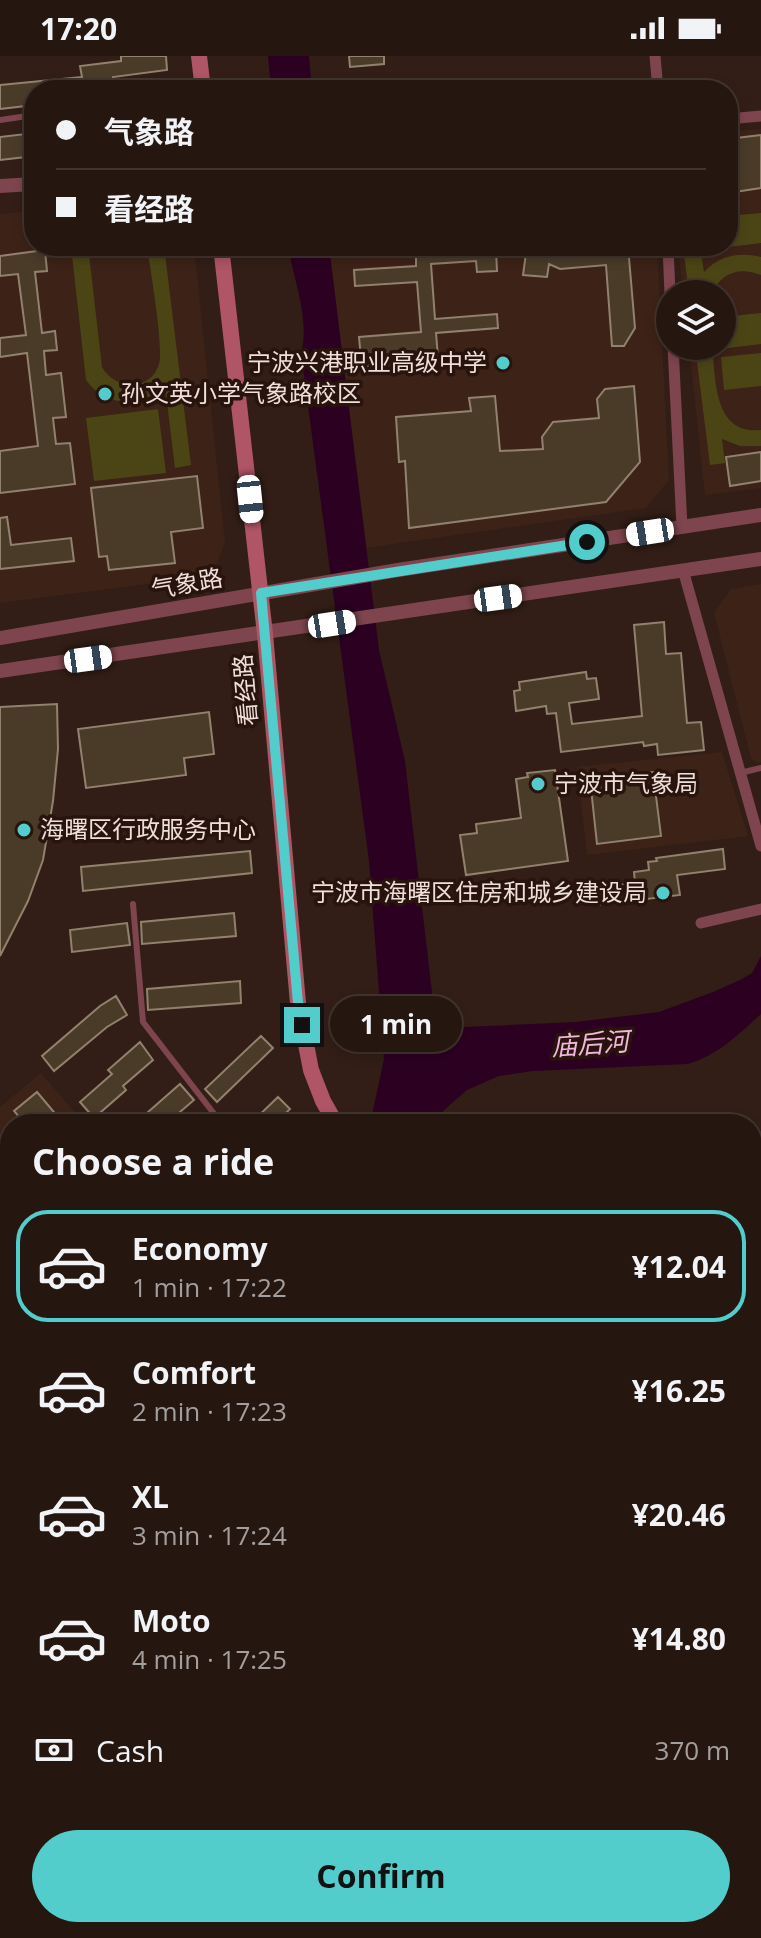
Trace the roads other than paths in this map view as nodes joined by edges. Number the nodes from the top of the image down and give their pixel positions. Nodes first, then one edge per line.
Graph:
1 (199, 56) edge
2 (655, 56) edge
3 (202, 80) edge
4 (657, 80) edge
5 (24, 116) edge
6 (761, 116) edge
7 (738, 118) edge
8 (0, 120) edge
9 (24, 185) edge
10 (0, 186) edge
11 (222, 256) edge
12 (668, 256) edge
13 (669, 280) edge
14 (674, 360) edge
15 (761, 515) edge
16 (682, 527) junction
17 (761, 559) edge
18 (683, 570) junction
19 (261, 593) junction
20 (265, 634) junction
21 (0, 638) edge
22 (0, 671) edge
23 (761, 768) edge
24 (740, 773) junction
25 (761, 846) edge
26 (133, 904) dead end
27 (761, 909) edge
28 (701, 923) dead end
29 (214, 1114) edge
30 (331, 1114) edge

1 - 3 main road
2 - 4 street
5 - 8 lane
6 - 7 street
9 - 10 street
11 - 19 main road, 看经路
12 - 13 street
14 - 16 street
15 - 16 street, 气象路
16 - 19 street, 气象路
17 - 18 street
18 - 20 street
18 - 24 street
19 - 20 main road, 看经路
19 - 21 street, 气象路
20 - 22 street
20 - 30 main road, 看经路
23 - 24 lane
24 - 25 street
26 - 29 lane
27 - 28 street

